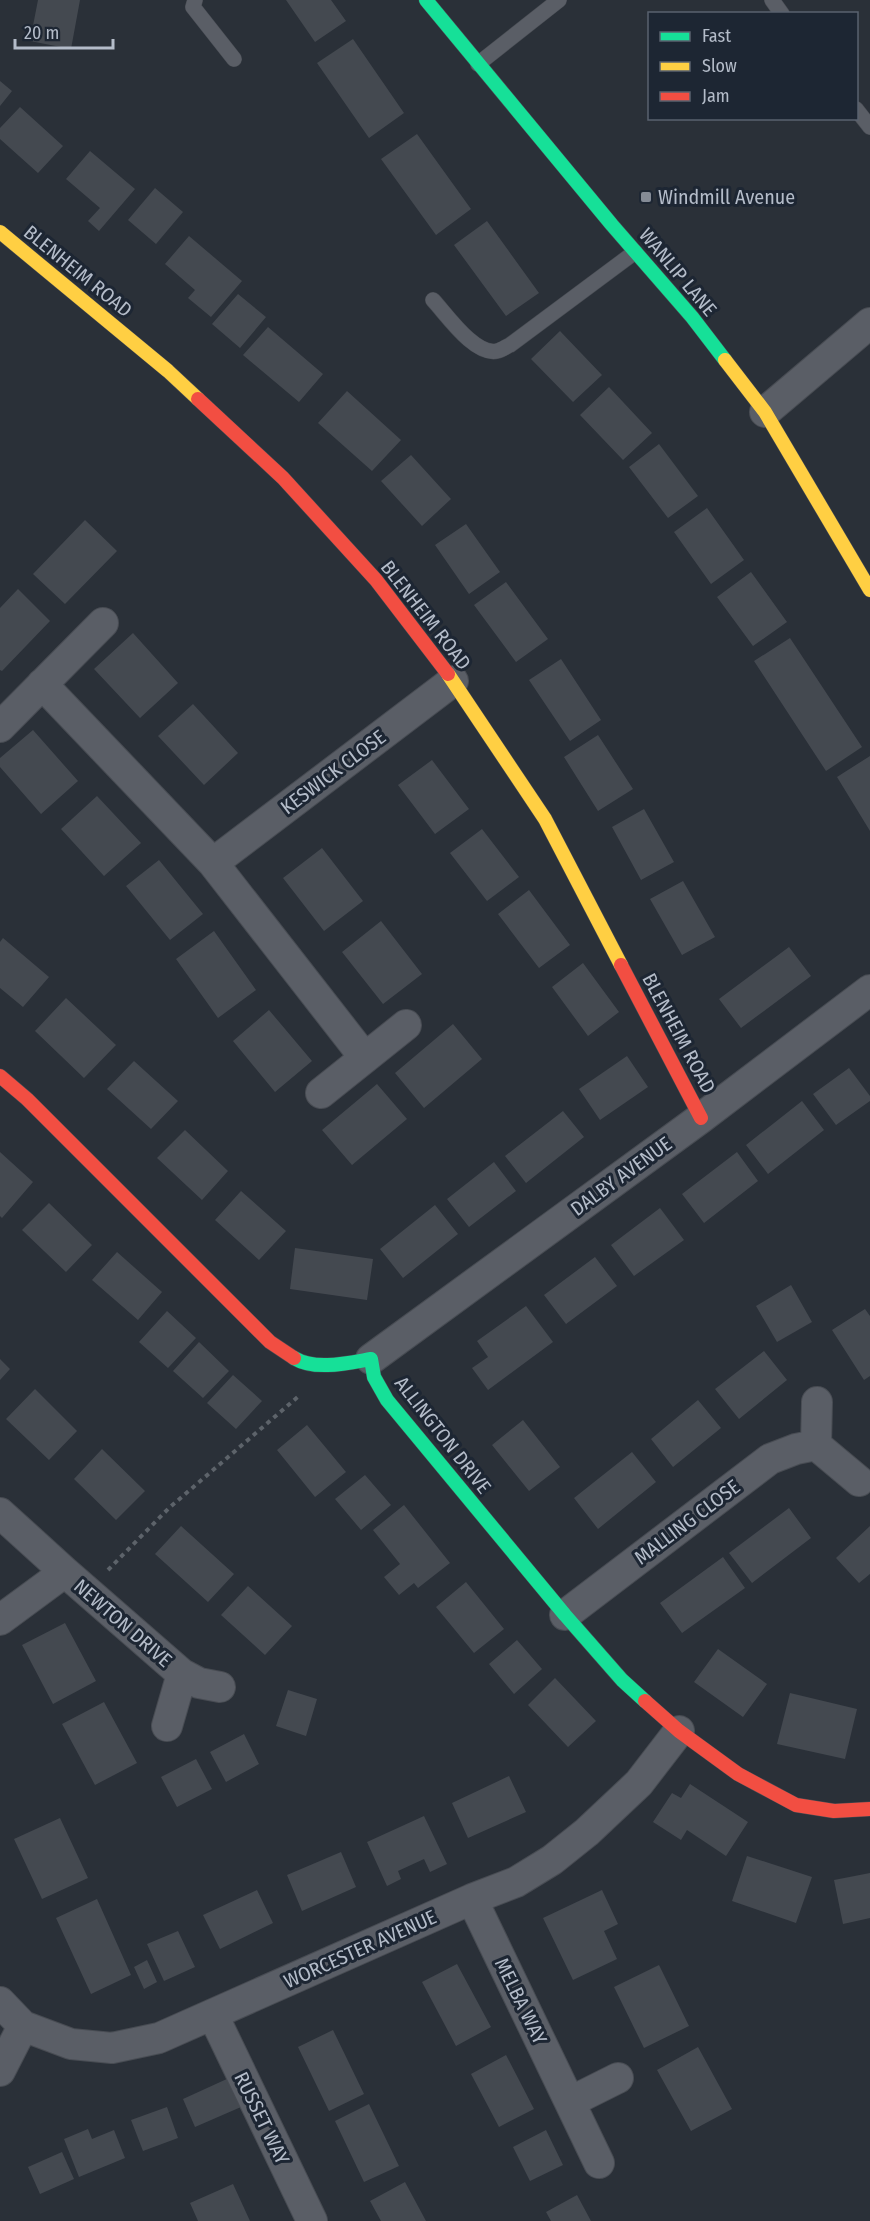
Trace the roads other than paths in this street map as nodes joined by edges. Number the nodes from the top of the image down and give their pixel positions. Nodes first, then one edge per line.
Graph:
1 (195, 0) edge
2 (426, 0) edge
3 (559, 0) edge
4 (772, 0) edge
5 (781, 12) edge
6 (234, 58) dead end
7 (478, 64) junction
8 (858, 112) edge
9 (870, 127) edge
10 (0, 232) edge
11 (635, 252) junction
12 (433, 300) dead end
13 (870, 323) edge
14 (765, 412) junction
15 (870, 590) edge
16 (103, 623) dead end
17 (453, 681) junction
18 (42, 684) junction
19 (0, 727) edge
20 (213, 863) junction
21 (870, 990) edge
22 (406, 1025) dead end
23 (364, 1058) junction
24 (0, 1076) edge
25 (321, 1093) dead end
26 (701, 1118) junction
27 (370, 1359) junction
28 (817, 1402) dead end
29 (816, 1445) junction
30 (859, 1481) dead end
31 (0, 1513) edge
32 (65, 1572) junction
33 (565, 1615) junction
34 (0, 1620) edge
35 (182, 1674) junction
36 (220, 1688) dead end
37 (167, 1726) dead end
38 (679, 1731) junction
39 (870, 1809) edge
40 (472, 1899) junction
41 (0, 2002) edge
42 (213, 2016) junction
43 (23, 2026) junction
44 (0, 2071) edge
45 (618, 2078) dead end
46 (570, 2102) junction
47 (599, 2163) dead end
48 (312, 2221) edge

1 - 6 lane
2 - 7 street, WANLIP LANE
3 - 7 lane
4 - 5 lane
7 - 11 street, WANLIP LANE
8 - 9 lane
10 - 17 street, BLENHEIM ROAD
11 - 12 lane
11 - 14 street, WANLIP LANE
13 - 14 street
14 - 15 street, WANLIP LANE
16 - 18 street
17 - 20 street, KESWICK CLOSE
17 - 26 street, BLENHEIM ROAD
18 - 19 street
18 - 20 street
20 - 23 street
21 - 26 street, DALBY AVENUE
22 - 23 street
23 - 25 street
24 - 27 street
26 - 27 street, DALBY AVENUE
27 - 33 street, ALLINGTON DRIVE
28 - 29 street
29 - 30 street
29 - 33 street, MALLING CLOSE
31 - 32 street, NEWTON DRIVE
32 - 34 street, NEWTON DRIVE
32 - 35 street, NEWTON DRIVE
33 - 38 street, ALLINGTON DRIVE
35 - 36 street, NEWTON DRIVE
35 - 37 street, NEWTON DRIVE
38 - 39 street, ALLINGTON DRIVE
38 - 40 street, WORCESTER AVENUE
40 - 42 street, WORCESTER AVENUE
40 - 46 street, MELBA WAY
41 - 43 street, WORCESTER AVENUE
42 - 43 street, WORCESTER AVENUE
42 - 48 street, RUSSET WAY
43 - 44 street
45 - 46 street
46 - 47 street, MELBA WAY

